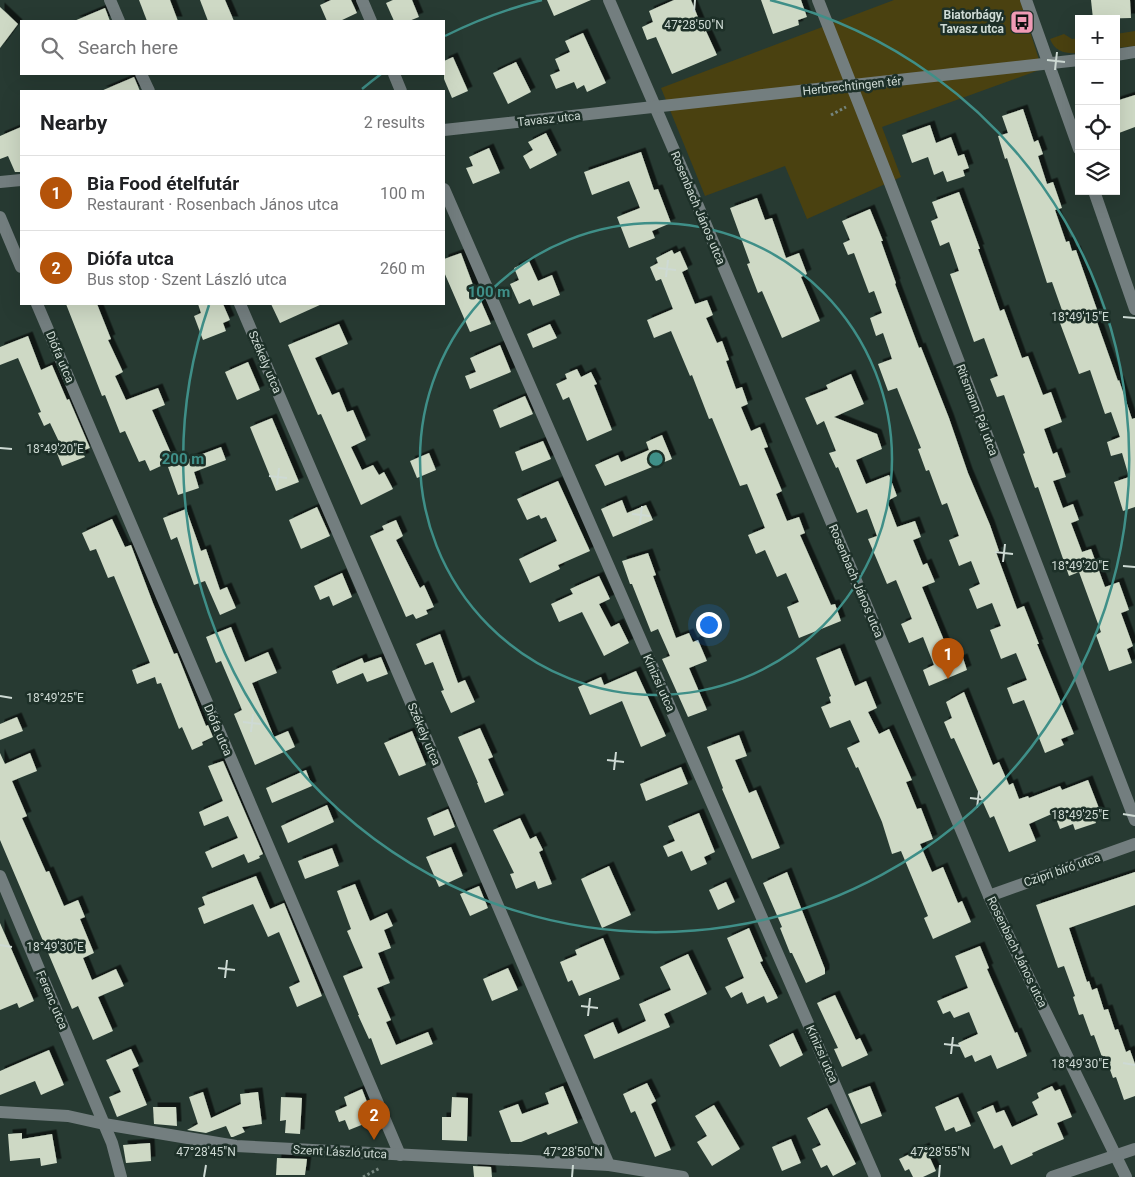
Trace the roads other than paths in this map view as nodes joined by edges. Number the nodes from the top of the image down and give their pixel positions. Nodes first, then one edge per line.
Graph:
1 (110, 0) edge
2 (362, 0) edge
3 (609, 0) edge
4 (818, 0) edge
5 (1026, 0) edge
6 (119, 20) edge
7 (371, 20) edge
8 (1135, 52) edge
9 (1120, 54) edge
10 (1075, 61) edge
11 (1049, 64) junction
12 (141, 75) edge
13 (394, 75) edge
14 (852, 86) junction
15 (149, 90) edge
16 (401, 90) edge
17 (655, 108) junction
18 (445, 130) edge
19 (1075, 137) edge
20 (20, 180) edge
21 (0, 182) edge
22 (445, 191) edge
23 (1095, 195) edge
24 (0, 217) edge
25 (20, 265) edge
26 (37, 305) edge
27 (240, 305) edge
28 (1135, 309) edge
29 (1135, 820) edge
30 (1135, 844) edge
31 (0, 876) edge
32 (989, 896) junction
33 (0, 1112) edge
34 (104, 1124) junction
35 (1135, 1149) edge
36 (400, 1155) junction
37 (1116, 1156) junction
38 (609, 1165) junction
39 (121, 1177) edge
40 (682, 1177) edge
41 (875, 1177) edge
42 (1052, 1177) edge
43 (1126, 1177) edge

1 - 6 street
2 - 7 street
3 - 17 street, Rosenbach János utca
4 - 14 street, Ritsmann Pál utca
5 - 11 street
8 - 9 street
10 - 11 street
11 - 14 street, Herbrechtingen tér
11 - 19 street
12 - 15 street
13 - 16 street
14 - 17 street, Herbrechtingen tér
14 - 29 street, Ritsmann Pál utca
17 - 18 street, Tavasz utca
17 - 32 street, Rosenbach János utca
20 - 21 street
22 - 41 street, Kinizsi utca
23 - 28 street
24 - 25 street
26 - 36 street, Diófa utca
27 - 38 street, Székely utca
30 - 32 street, Czipri bíró utca
31 - 34 street, Ferenc utca
32 - 37 street, Rosenbach János utca
33 - 34 street, Szent László utca
34 - 36 street, Szent László utca
34 - 39 street, Ferenc utca
35 - 37 street
36 - 38 street, Szent László utca
37 - 42 street
37 - 43 street, Rosenbach János utca
38 - 40 street, Szent László utca

